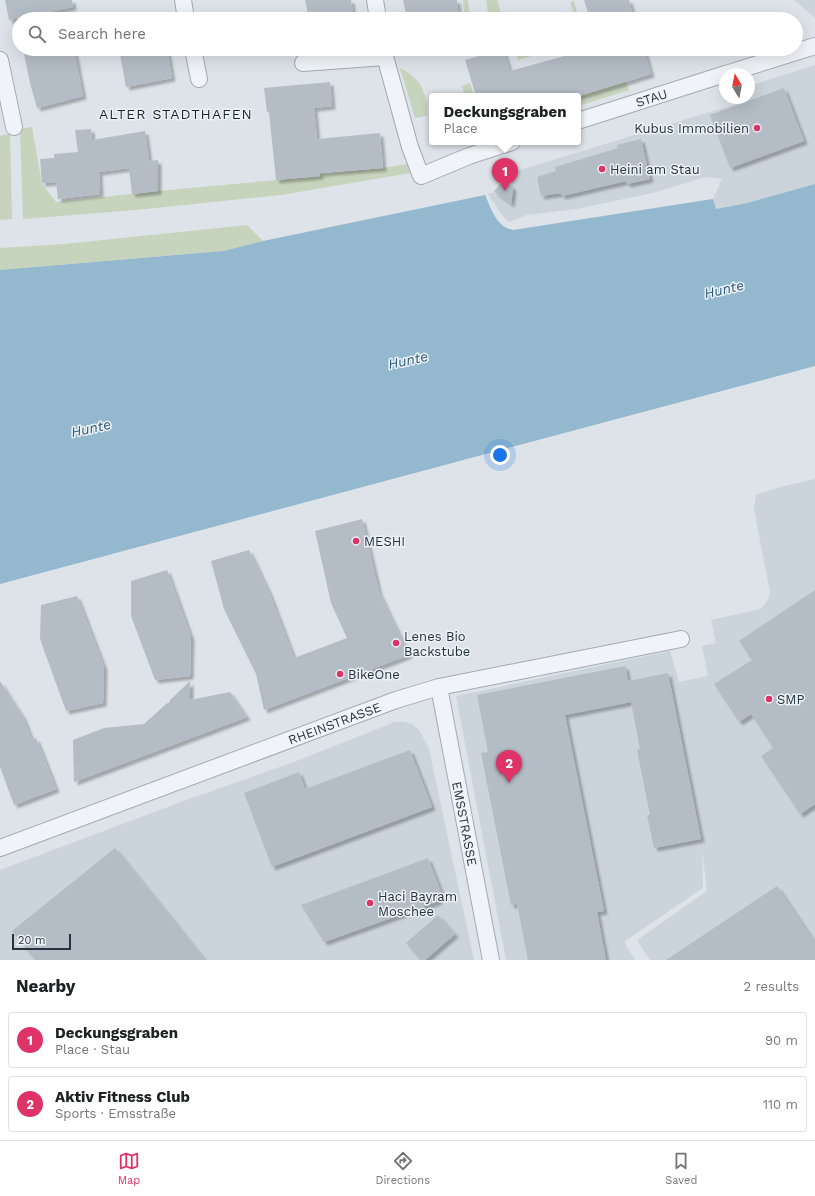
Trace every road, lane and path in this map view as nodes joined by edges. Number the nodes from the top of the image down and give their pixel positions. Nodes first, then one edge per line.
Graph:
1 (183, 0) edge
2 (375, 0) edge
3 (185, 12) edge
4 (377, 12) edge
5 (815, 46) edge
6 (803, 50) edge
7 (194, 56) edge
8 (359, 56) edge
9 (384, 56) edge
10 (783, 56) edge
11 (0, 60) edge
12 (303, 63) dead end
13 (744, 68) edge
14 (719, 76) edge
15 (199, 79) dead end
16 (581, 120) edge
17 (14, 127) dead end
18 (503, 145) edge
19 (680, 639) dead end
20 (440, 687) junction
21 (0, 848) edge
22 (491, 960) edge

1 - 3 street
2 - 4 street
5 - 6 street, STAU
7 - 15 street
8 - 12 street
9 - 18 street
10 - 13 street, STAU
11 - 17 street
14 - 16 street, STAU
19 - 20 street, RHEINSTRASSE
20 - 21 street, RHEINSTRASSE
20 - 22 street, EMSSTRASSE

